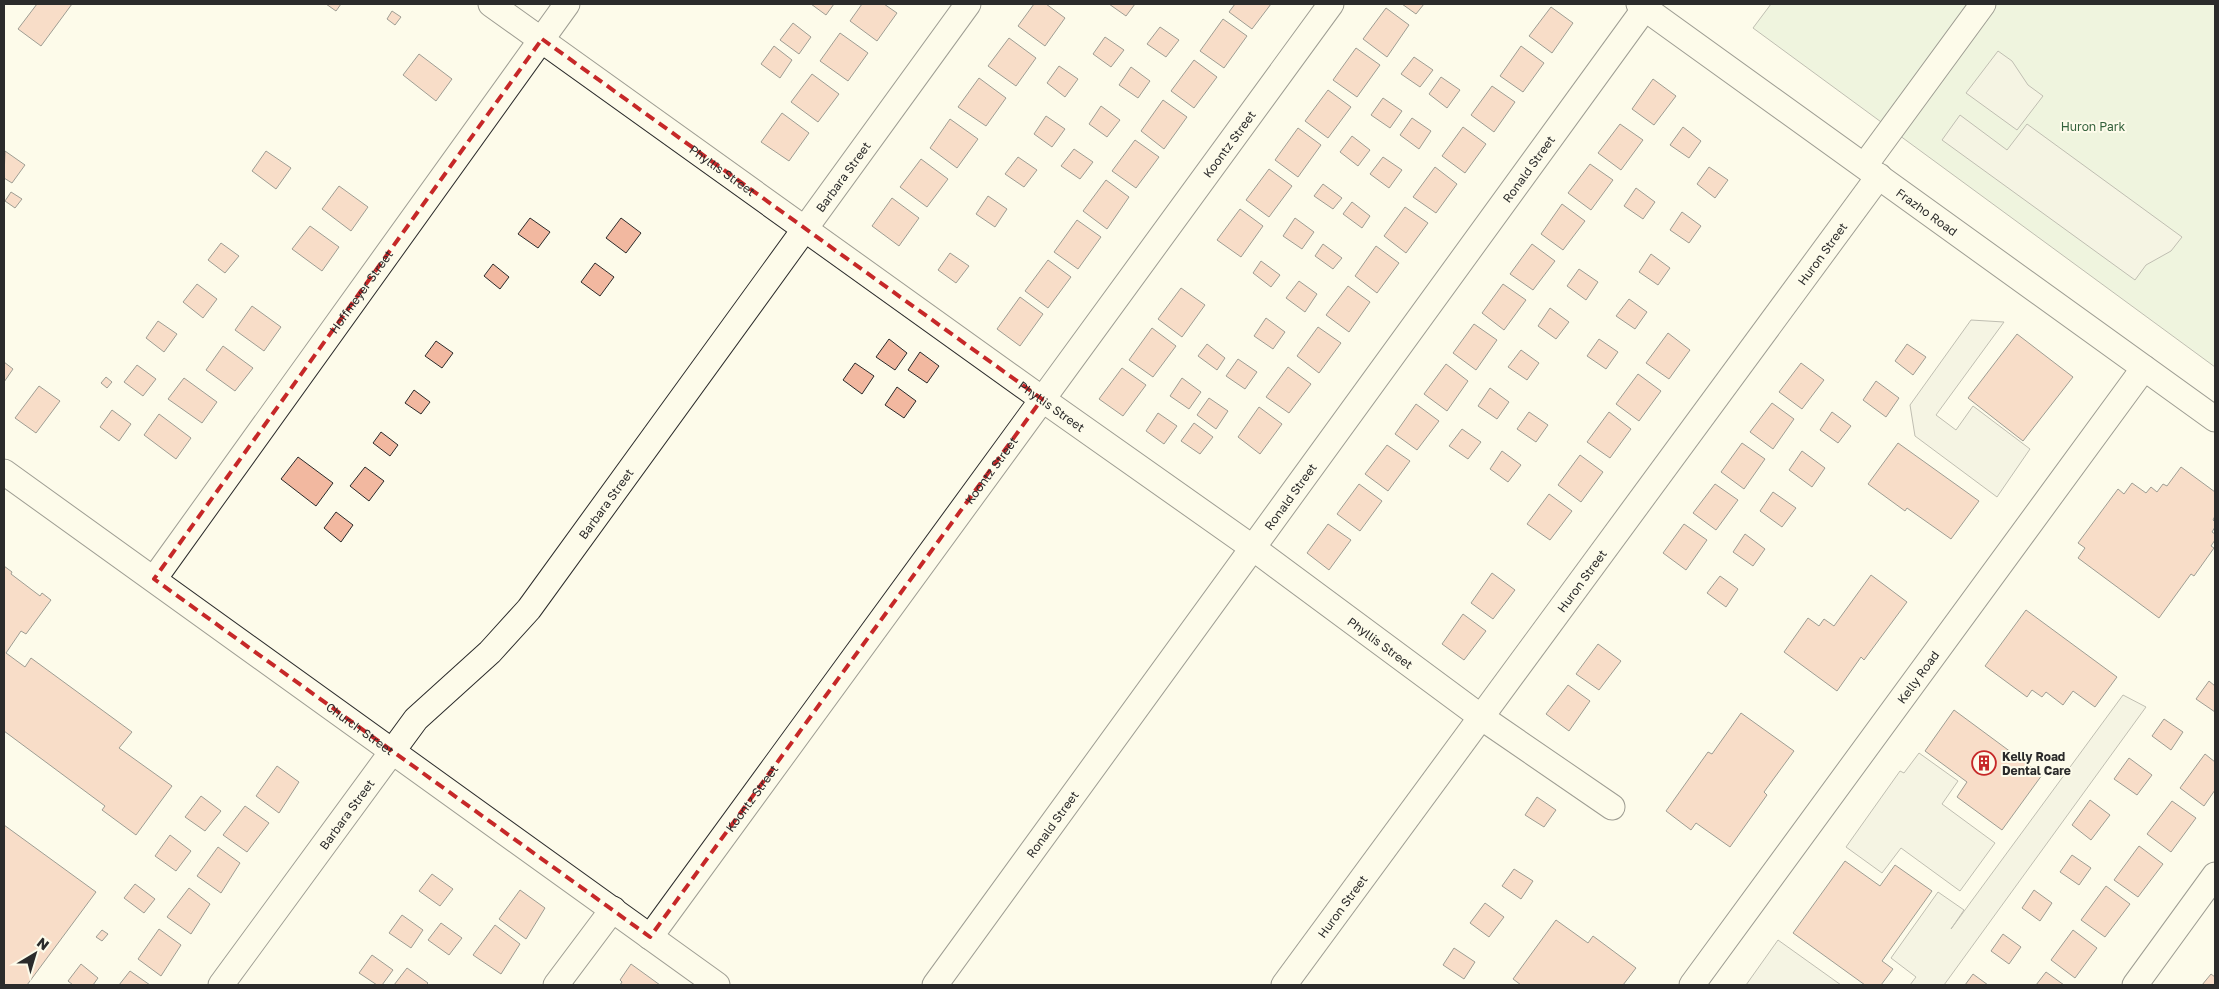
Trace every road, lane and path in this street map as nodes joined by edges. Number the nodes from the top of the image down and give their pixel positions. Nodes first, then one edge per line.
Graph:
1 (491, 4) edge
2 (567, 4) edge
3 (968, 4) edge
4 (1331, 4) edge
5 (1983, 4) edge
6 (1642, 6) edge
7 (542, 38) junction
8 (1872, 170) junction
9 (805, 228) junction
10 (2144, 368) junction
11 (1042, 399) junction
12 (2215, 419) edge
13 (4, 472) edge
14 (1253, 548) junction
15 (154, 579) junction
16 (1481, 717) junction
17 (393, 750) junction
18 (1612, 808) dead end
19 (2215, 875) edge
20 (613, 910) junction
21 (650, 937) junction
22 (221, 985) edge
23 (556, 985) edge
24 (717, 985) edge
25 (935, 985) edge
26 (1284, 985) edge
27 (1692, 985) edge
28 (2136, 985) edge

1 - 7 street, Phyllis Street
2 - 7 street, Hoffmeyer Street
3 - 9 street, Barbara Street
4 - 11 street, Koontz Street
5 - 8 street, Huron Street
6 - 8 street, Frazho Road
6 - 14 street, Ronald Street
7 - 9 street, Phyllis Street
7 - 15 street, Hoffmeyer Street
8 - 10 street, Frazho Road
8 - 16 street, Huron Street
9 - 11 street, Phyllis Street
9 - 17 street, Barbara Street
10 - 12 street, Frazho Road
10 - 27 street, Kelly Road
11 - 14 street, Phyllis Street
11 - 21 street, Koontz Street
13 - 15 street, Church Street
14 - 16 street, Phyllis Street
14 - 25 street, Ronald Street
15 - 17 street, Church Street
16 - 18 street, Phyllis Street
16 - 26 street, Huron Street
17 - 20 street, Church Street
17 - 22 street, Barbara Street
19 - 28 street
20 - 21 street, Church Street
20 - 23 street
21 - 24 street, Church Street

